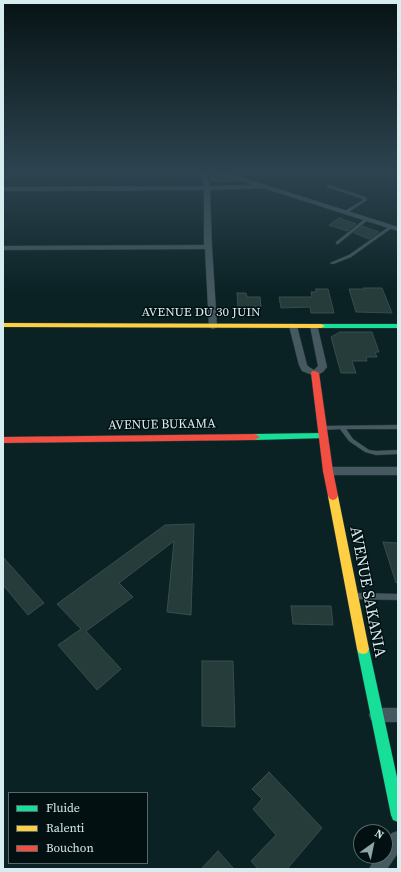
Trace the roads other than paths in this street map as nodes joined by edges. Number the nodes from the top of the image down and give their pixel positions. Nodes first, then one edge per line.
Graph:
1 (207, 213) edge
2 (348, 213) edge
3 (367, 219) junction
4 (391, 227) junction
5 (398, 229) edge
6 (337, 242) dead end
7 (208, 247) junction
8 (3, 248) edge
9 (332, 263) dead end
10 (3, 325) edge
11 (293, 326) junction
12 (314, 326) junction
13 (398, 326) edge
14 (213, 327) junction
15 (315, 373) junction
16 (398, 427) edge
17 (342, 428) junction
18 (322, 432) junction
19 (3, 440) edge
20 (398, 452) edge
21 (328, 471) junction
22 (398, 471) edge
23 (352, 596) junction
24 (398, 597) edge
25 (376, 715) junction
26 (398, 715) edge
27 (398, 815) edge
28 (398, 839) edge
29 (377, 869) edge

1 - 7 street
2 - 3 street
3 - 4 street
3 - 6 lane
4 - 5 street
4 - 9 lane
7 - 8 street
7 - 14 street
10 - 14 street, AVENUE DU 30 JUIN
11 - 12 street, AVENUE DU 30 JUIN
11 - 14 street, AVENUE DU 30 JUIN
11 - 15 street
12 - 13 street, AVENUE DU 30 JUIN
12 - 15 street
15 - 18 street, AVENUE SAKANIA
16 - 17 lane
17 - 18 lane
17 - 20 lane
18 - 19 street, AVENUE BUKAMA
18 - 21 street, AVENUE SAKANIA
21 - 22 street
21 - 23 street, AVENUE SAKANIA
23 - 24 lane
23 - 25 street, AVENUE SAKANIA
25 - 26 street
25 - 27 street, AVENUE SAKANIA
28 - 29 street

